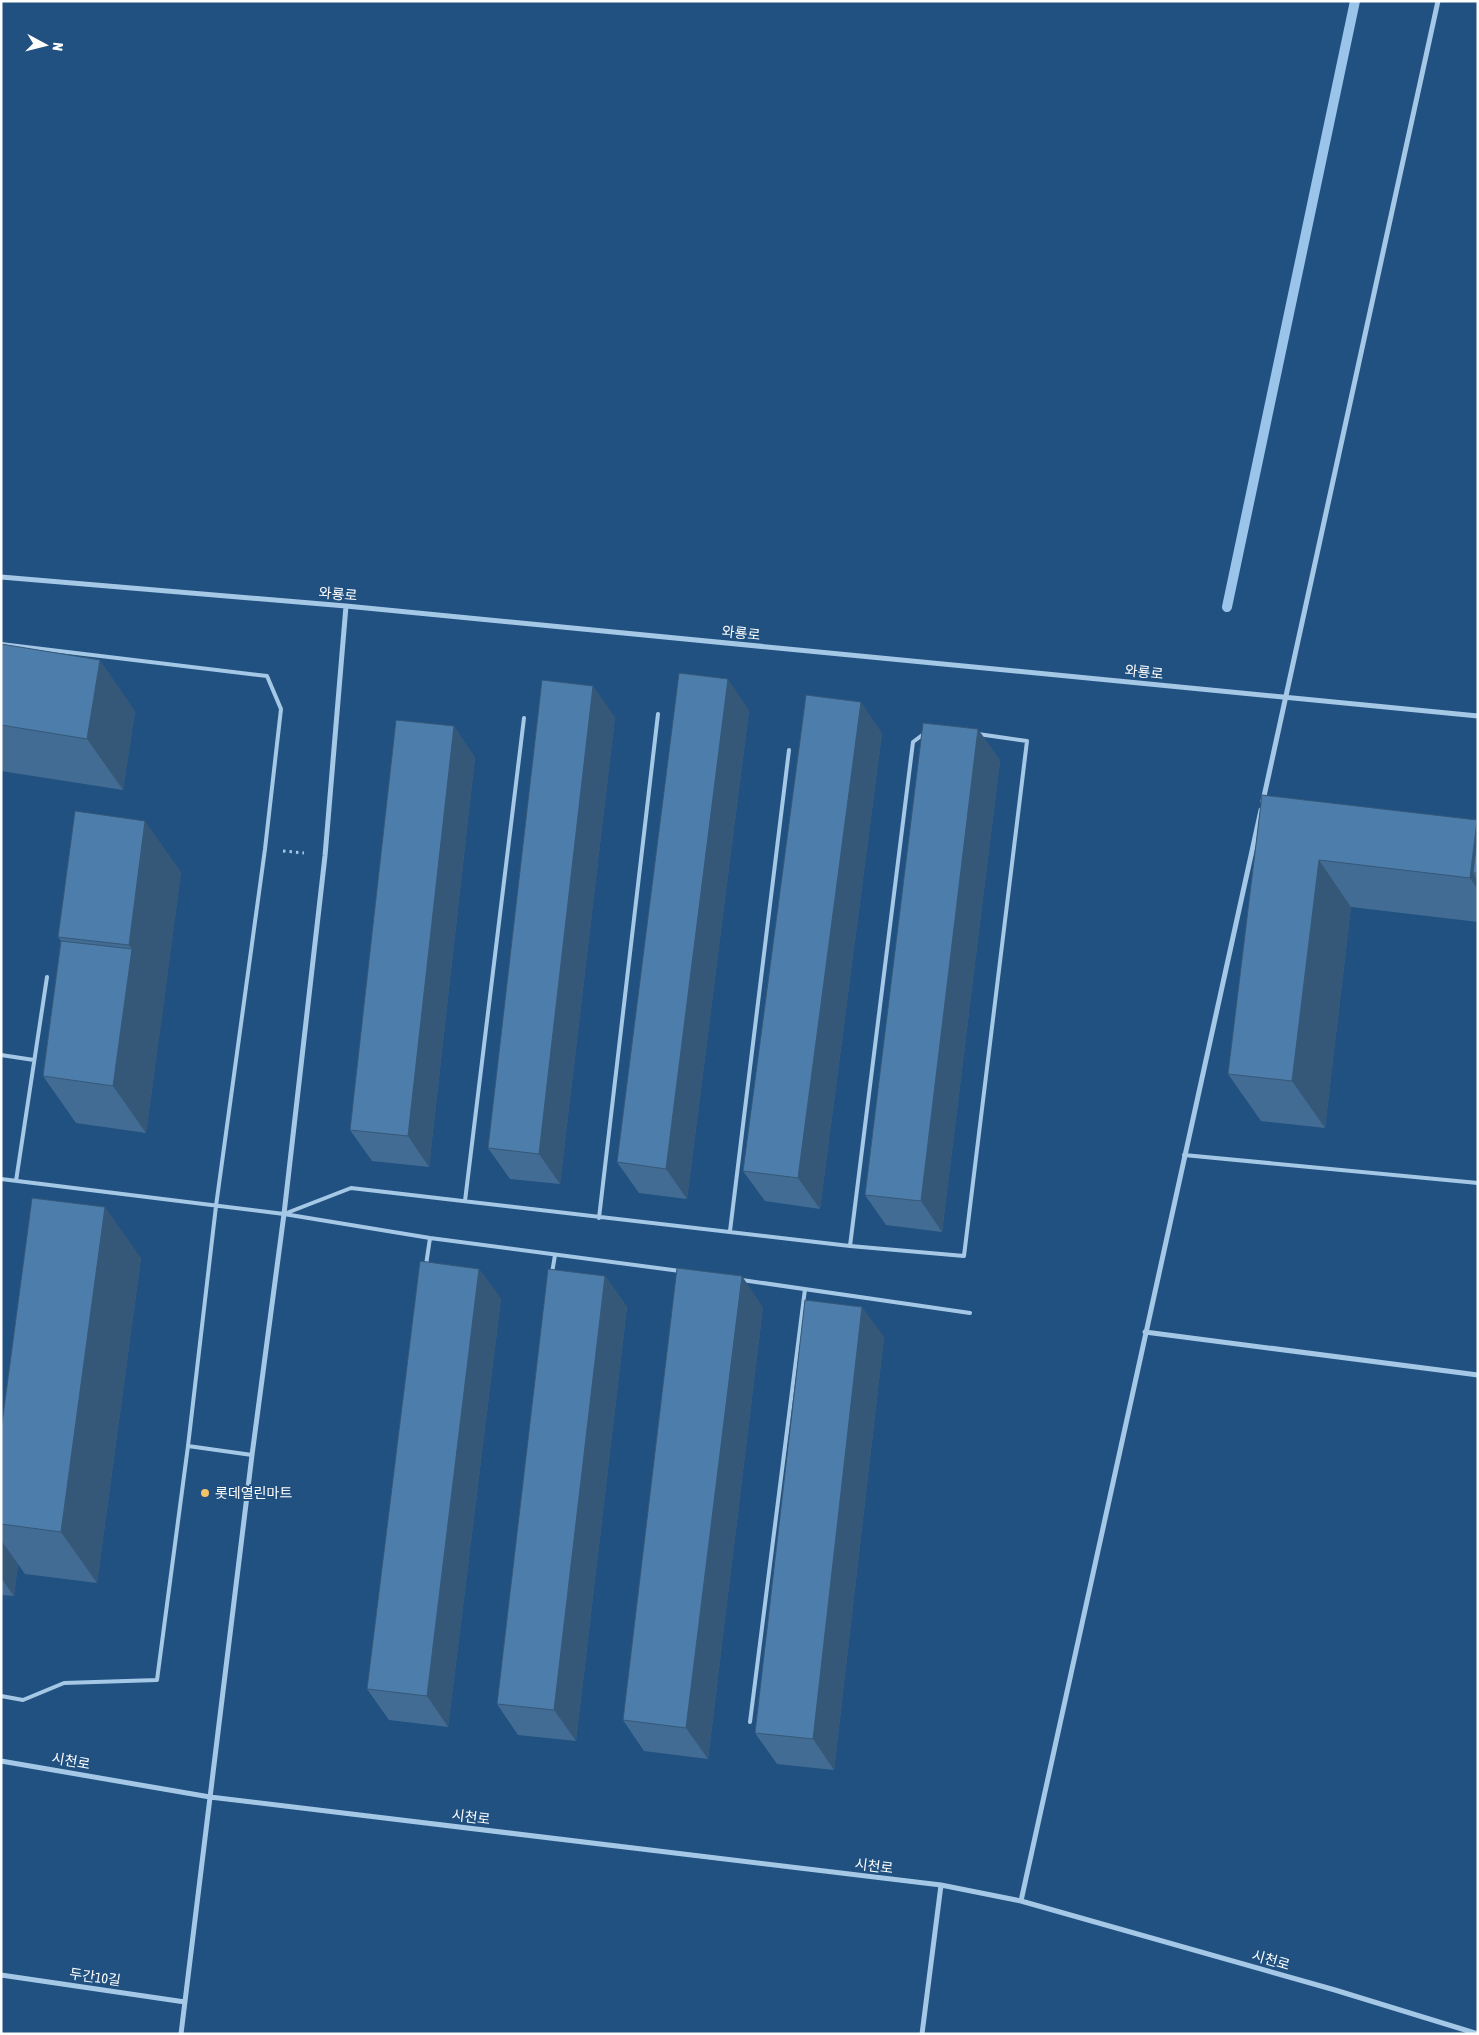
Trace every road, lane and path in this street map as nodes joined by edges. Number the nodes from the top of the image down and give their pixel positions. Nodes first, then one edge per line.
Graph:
1 (1438, 1) edge
2 (1, 577) edge
3 (346, 606) junction
4 (1, 644) edge
5 (1286, 698) junction
6 (658, 714) dead end
7 (1478, 716) edge
8 (524, 718) dead end
9 (933, 728) edge
10 (971, 733) edge
11 (788, 750) dead end
12 (265, 849) junction
13 (324, 856) junction
14 (47, 977) dead end
15 (1, 1055) edge
16 (34, 1060) junction
17 (1184, 1155) junction
18 (1, 1179) edge
19 (16, 1181) junction
20 (1478, 1183) edge
21 (465, 1201) junction
22 (216, 1206) junction
23 (284, 1214) junction
24 (600, 1218) junction
25 (730, 1231) junction
26 (430, 1238) junction
27 (850, 1246) junction
28 (555, 1255) junction
29 (426, 1267) edge
30 (683, 1272) edge
31 (552, 1275) edge
32 (739, 1280) edge
33 (805, 1289) junction
34 (970, 1313) dead end
35 (1145, 1332) junction
36 (1478, 1375) edge
37 (188, 1446) junction
38 (252, 1455) junction
39 (1, 1696) edge
40 (750, 1722) dead end
41 (1, 1761) edge
42 (210, 1797) junction
43 (941, 1885) junction
44 (1021, 1901) junction
45 (1, 1975) edge
46 (185, 2002) junction
47 (181, 2034) edge
48 (922, 2034) edge
49 (1478, 2034) edge

1 - 5 street
2 - 3 street, 와룡로
3 - 5 street, 와룡로
3 - 13 street
4 - 12 lane
5 - 7 street, 와룡로
5 - 17 street
6 - 24 lane
8 - 21 lane
9 - 27 lane
10 - 27 lane
11 - 25 lane
12 - 13 path
12 - 22 lane
13 - 23 street
14 - 16 lane
15 - 16 lane
16 - 19 lane
17 - 20 lane
17 - 35 street
18 - 19 lane
19 - 22 lane
21 - 23 lane
21 - 24 lane
22 - 23 lane
22 - 37 lane
23 - 26 lane
23 - 38 street
24 - 25 lane
25 - 27 lane
26 - 28 lane
26 - 29 lane
28 - 30 lane
28 - 31 lane
32 - 33 lane
33 - 34 lane
33 - 40 lane
35 - 36 street
35 - 44 street
37 - 38 lane
37 - 39 lane
38 - 42 street
41 - 42 street, 시천로
42 - 43 street, 시천로
42 - 46 street
43 - 44 street, 시천로
43 - 48 street
44 - 49 street, 시천로
45 - 46 street, 두간10길
46 - 47 street

